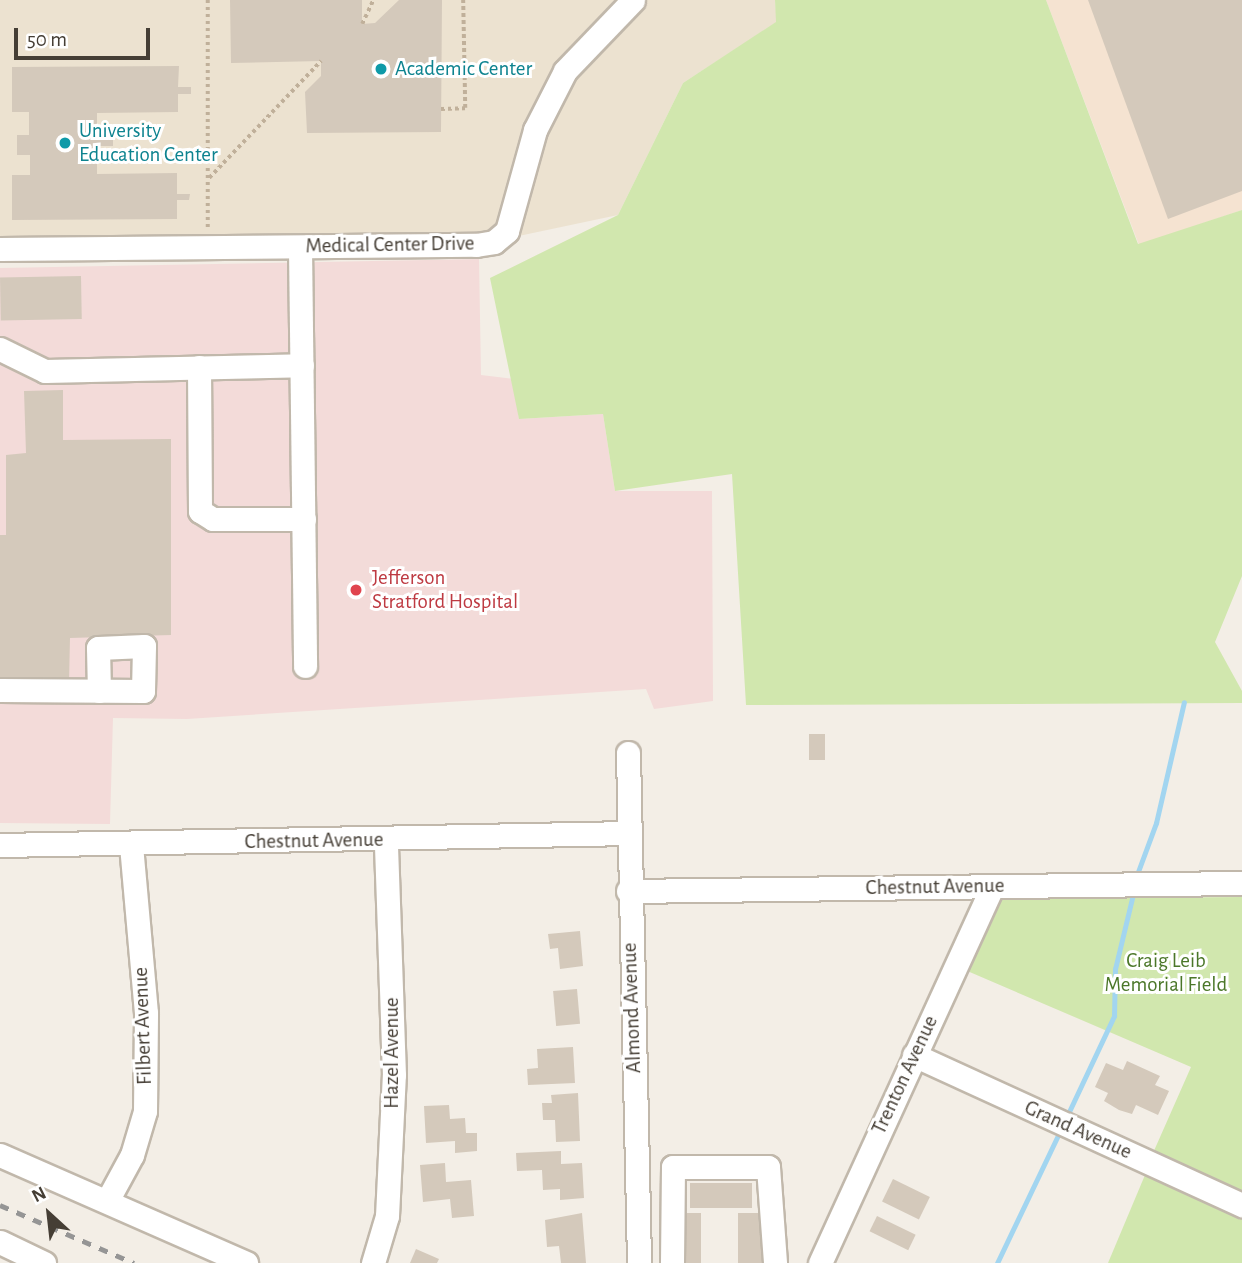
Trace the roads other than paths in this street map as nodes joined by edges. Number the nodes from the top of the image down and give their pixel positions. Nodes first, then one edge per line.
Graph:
1 (633, 0) edge
2 (300, 247) junction
3 (0, 249) edge
4 (0, 349) edge
5 (302, 365) junction
6 (199, 367) junction
7 (303, 519) junction
8 (305, 666) dead end
9 (0, 690) edge
10 (99, 691) dead end
11 (628, 753) dead end
12 (628, 833) junction
13 (386, 841) junction
14 (131, 844) junction
15 (0, 845) edge
16 (1242, 883) edge
17 (992, 887) junction
18 (628, 891) junction
19 (914, 1055) junction
20 (0, 1155) edge
21 (107, 1201) junction
22 (1242, 1205) edge
23 (0, 1242) edge
24 (44, 1263) edge
25 (246, 1263) edge
26 (373, 1263) edge
27 (639, 1263) edge
28 (672, 1263) edge
29 (775, 1263) edge
30 (820, 1263) edge

1 - 2 street, Medical Center Drive
2 - 3 street, Medical Center Drive
2 - 5 street
4 - 6 street
5 - 6 street
5 - 7 street
6 - 7 street
7 - 8 street
9 - 10 street
11 - 12 street, Almond Avenue
12 - 13 street, Chestnut Avenue
12 - 18 street, Almond Avenue
13 - 14 street, Chestnut Avenue
13 - 26 street, Hazel Avenue
14 - 15 street, Chestnut Avenue
14 - 21 street, Filbert Avenue
16 - 17 street, Chestnut Avenue
17 - 18 street, Chestnut Avenue
17 - 19 street, Trenton Avenue
18 - 27 street, Almond Avenue
19 - 22 street, Grand Avenue
19 - 30 street, Trenton Avenue
20 - 21 street
21 - 25 street
23 - 24 street
28 - 29 street

